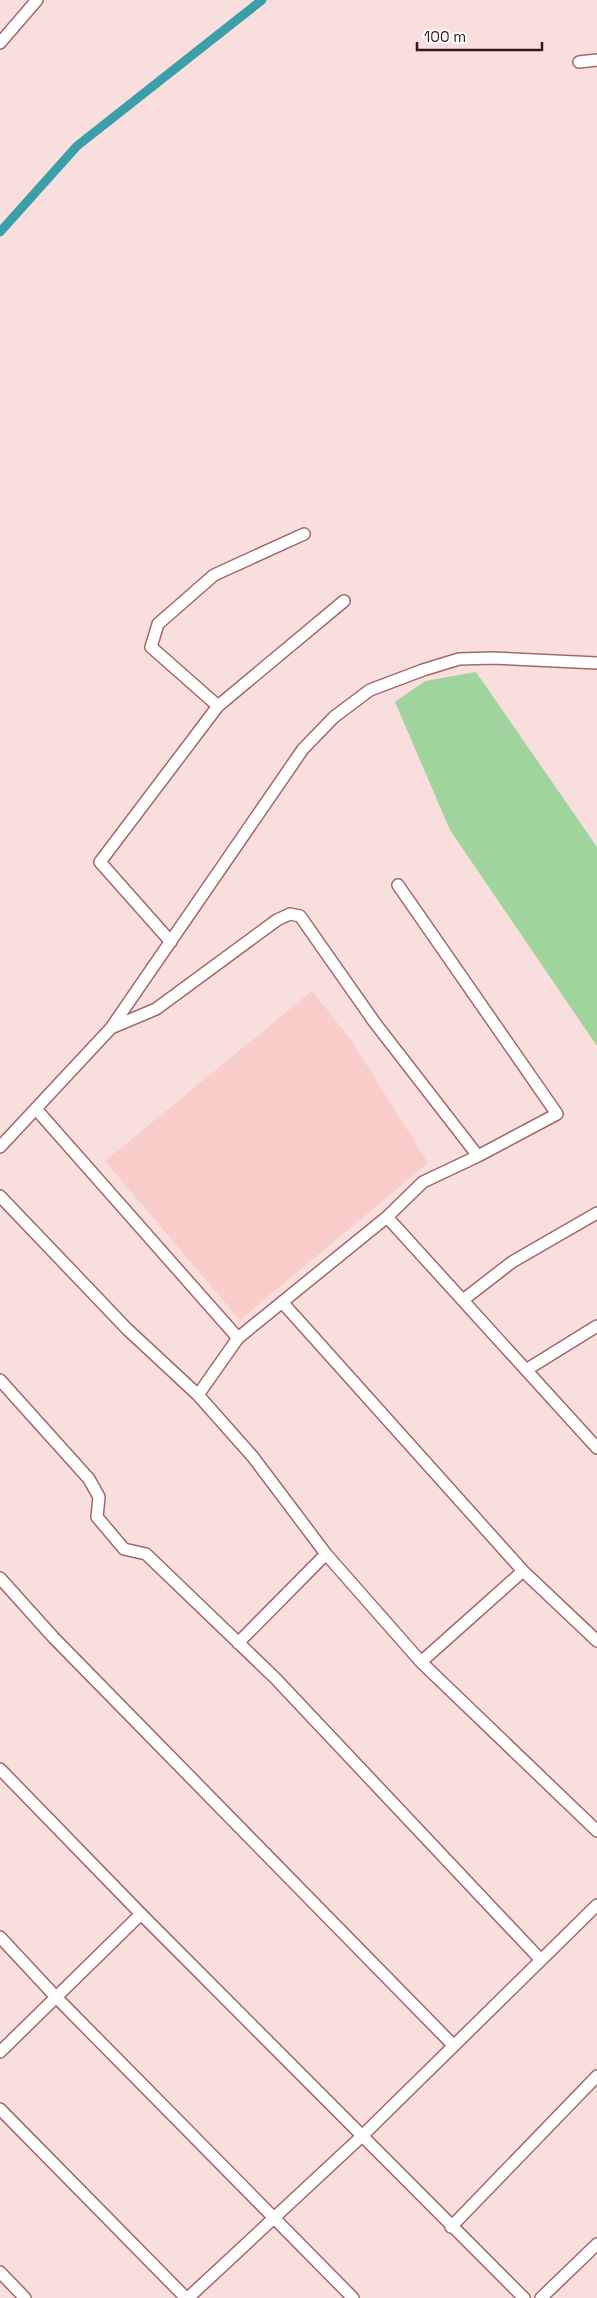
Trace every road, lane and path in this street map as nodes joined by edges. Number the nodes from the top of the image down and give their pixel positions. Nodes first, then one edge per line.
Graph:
1 (37, 0) edge
2 (0, 44) edge
3 (597, 60) edge
4 (579, 62) dead end
5 (304, 534) dead end
6 (344, 601) dead end
7 (597, 663) edge
8 (218, 706) junction
9 (398, 885) dead end
10 (170, 942) junction
11 (111, 1028) junction
12 (36, 1109) junction
13 (0, 1147) edge
14 (478, 1156) junction
15 (0, 1196) edge
16 (597, 1213) edge
17 (387, 1217) junction
18 (462, 1300) junction
19 (282, 1302) junction
20 (597, 1326) edge
21 (238, 1338) junction
22 (526, 1370) junction
23 (0, 1380) edge
24 (198, 1395) junction
25 (595, 1443) edge
26 (326, 1554) junction
27 (523, 1570) junction
28 (0, 1578) edge
29 (597, 1640) edge
30 (238, 1643) junction
31 (421, 1662) junction
32 (0, 1768) edge
33 (597, 1831) edge
34 (597, 1905) edge
35 (141, 1914) junction
36 (0, 1937) edge
37 (540, 1960) junction
38 (56, 1997) junction
39 (453, 2045) junction
40 (0, 2052) edge
41 (597, 2076) edge
42 (0, 2109) edge
43 (362, 2136) junction
44 (274, 2218) junction
45 (451, 2227) junction
46 (597, 2244) edge
47 (0, 2272) edge
48 (25, 2298) edge
49 (187, 2298) edge
50 (353, 2298) edge
51 (524, 2298) edge
52 (541, 2298) edge

1 - 2 street
3 - 4 street
5 - 8 street
6 - 8 street
7 - 10 street
8 - 10 street
9 - 14 street
10 - 11 street
11 - 12 street
11 - 14 street
12 - 13 street
12 - 21 street
14 - 17 street
15 - 24 street
16 - 18 street
17 - 18 street
17 - 19 street
18 - 22 street
19 - 21 street
19 - 27 street
20 - 22 street
21 - 24 street
22 - 25 street
23 - 30 street
24 - 26 street
26 - 30 street
26 - 31 street
27 - 29 street
27 - 31 street
28 - 39 street
30 - 37 street
31 - 33 street
32 - 35 street
34 - 37 street
35 - 38 street
35 - 43 street
36 - 38 street
37 - 39 street
38 - 40 street
38 - 44 street
39 - 43 street
41 - 45 street
42 - 49 street
43 - 44 street
43 - 45 street
44 - 49 street
44 - 50 street
45 - 51 street
46 - 52 street
47 - 48 street

